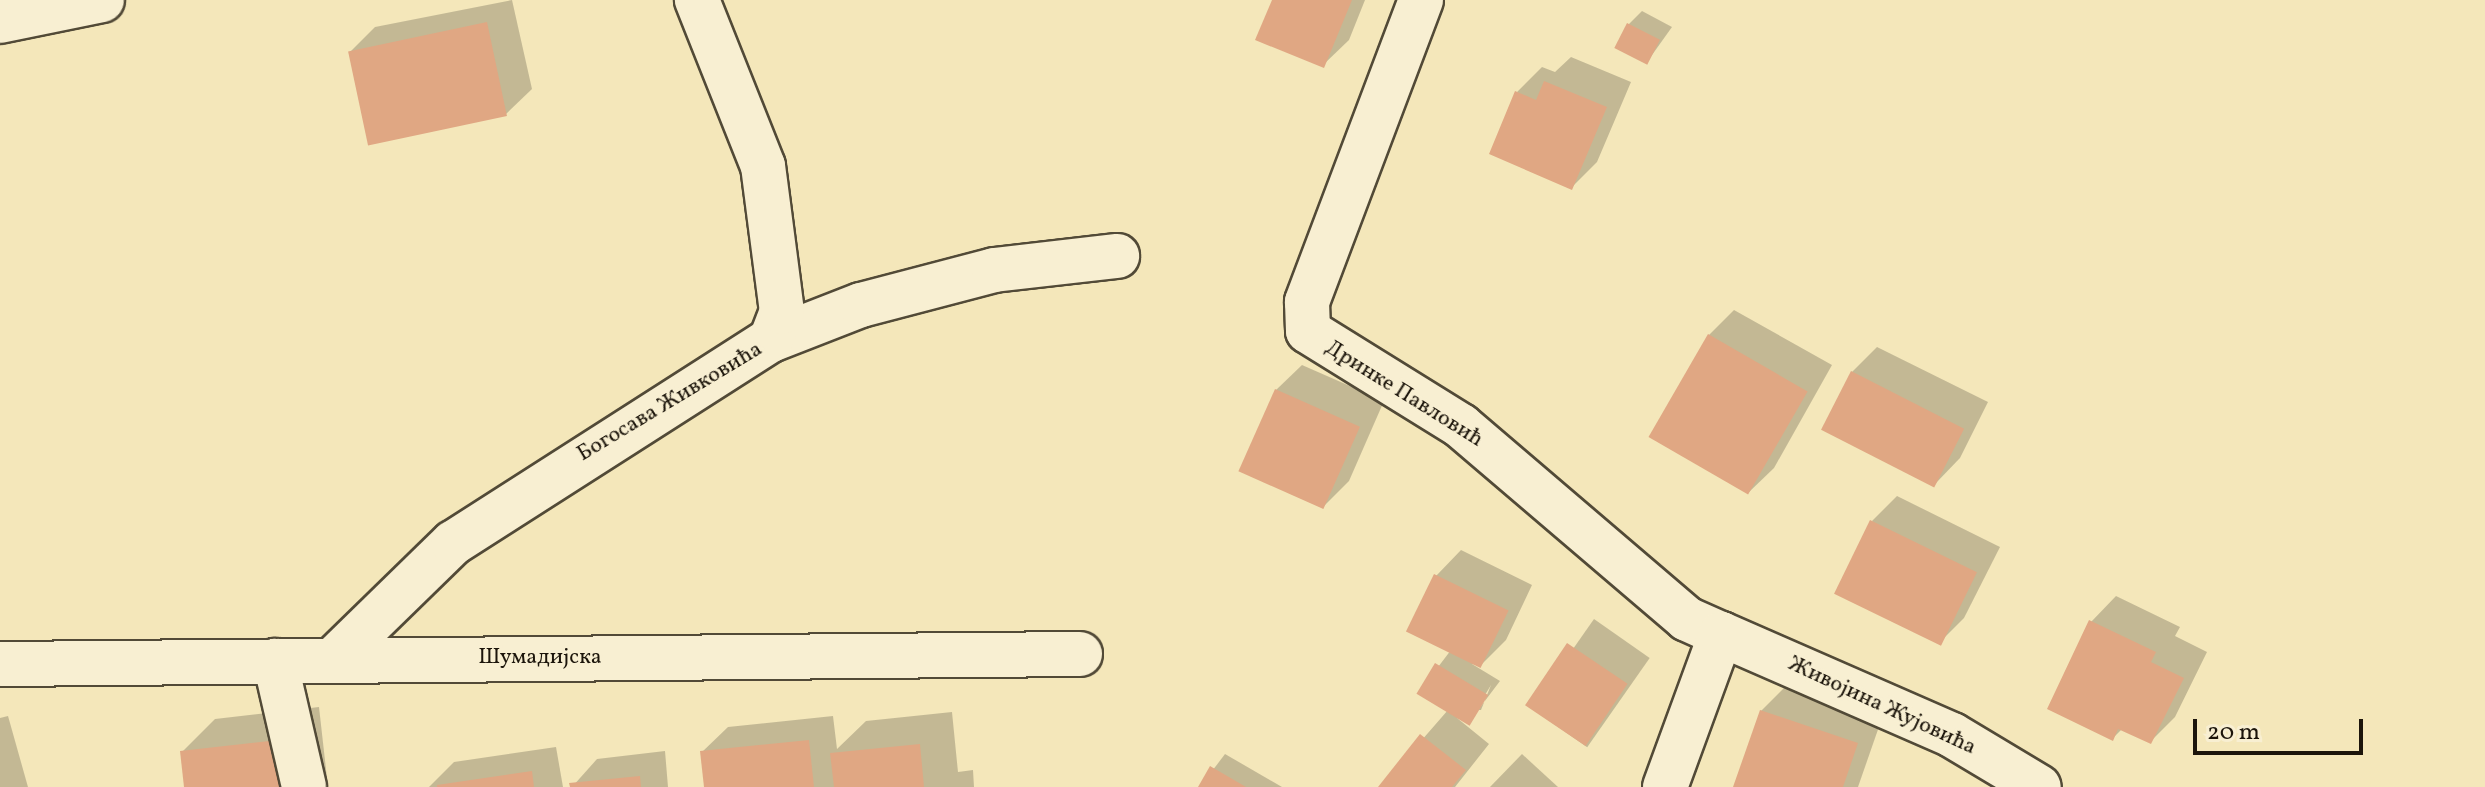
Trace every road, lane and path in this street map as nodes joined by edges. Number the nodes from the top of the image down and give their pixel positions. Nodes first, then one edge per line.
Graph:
1 (102, 0) edge
2 (697, 0) edge
3 (1421, 0) edge
4 (0, 21) edge
5 (1117, 256) dead end
6 (771, 340) junction
7 (1721, 634) junction
8 (1080, 654) dead end
9 (333, 660) junction
10 (275, 661) junction
11 (0, 664) edge
12 (304, 787) edge
13 (1665, 787) edge
14 (2039, 787) edge

1 - 4 street
2 - 6 street, Богосава Живковића
3 - 7 street, Дринке Павловић
5 - 6 street
6 - 9 street, Богосава Живковића
7 - 13 street
7 - 14 street, Живојина Жујовића
8 - 9 street, Шумадијска
9 - 10 street, Шумадијска
10 - 11 street, Шумадијска
10 - 12 street

